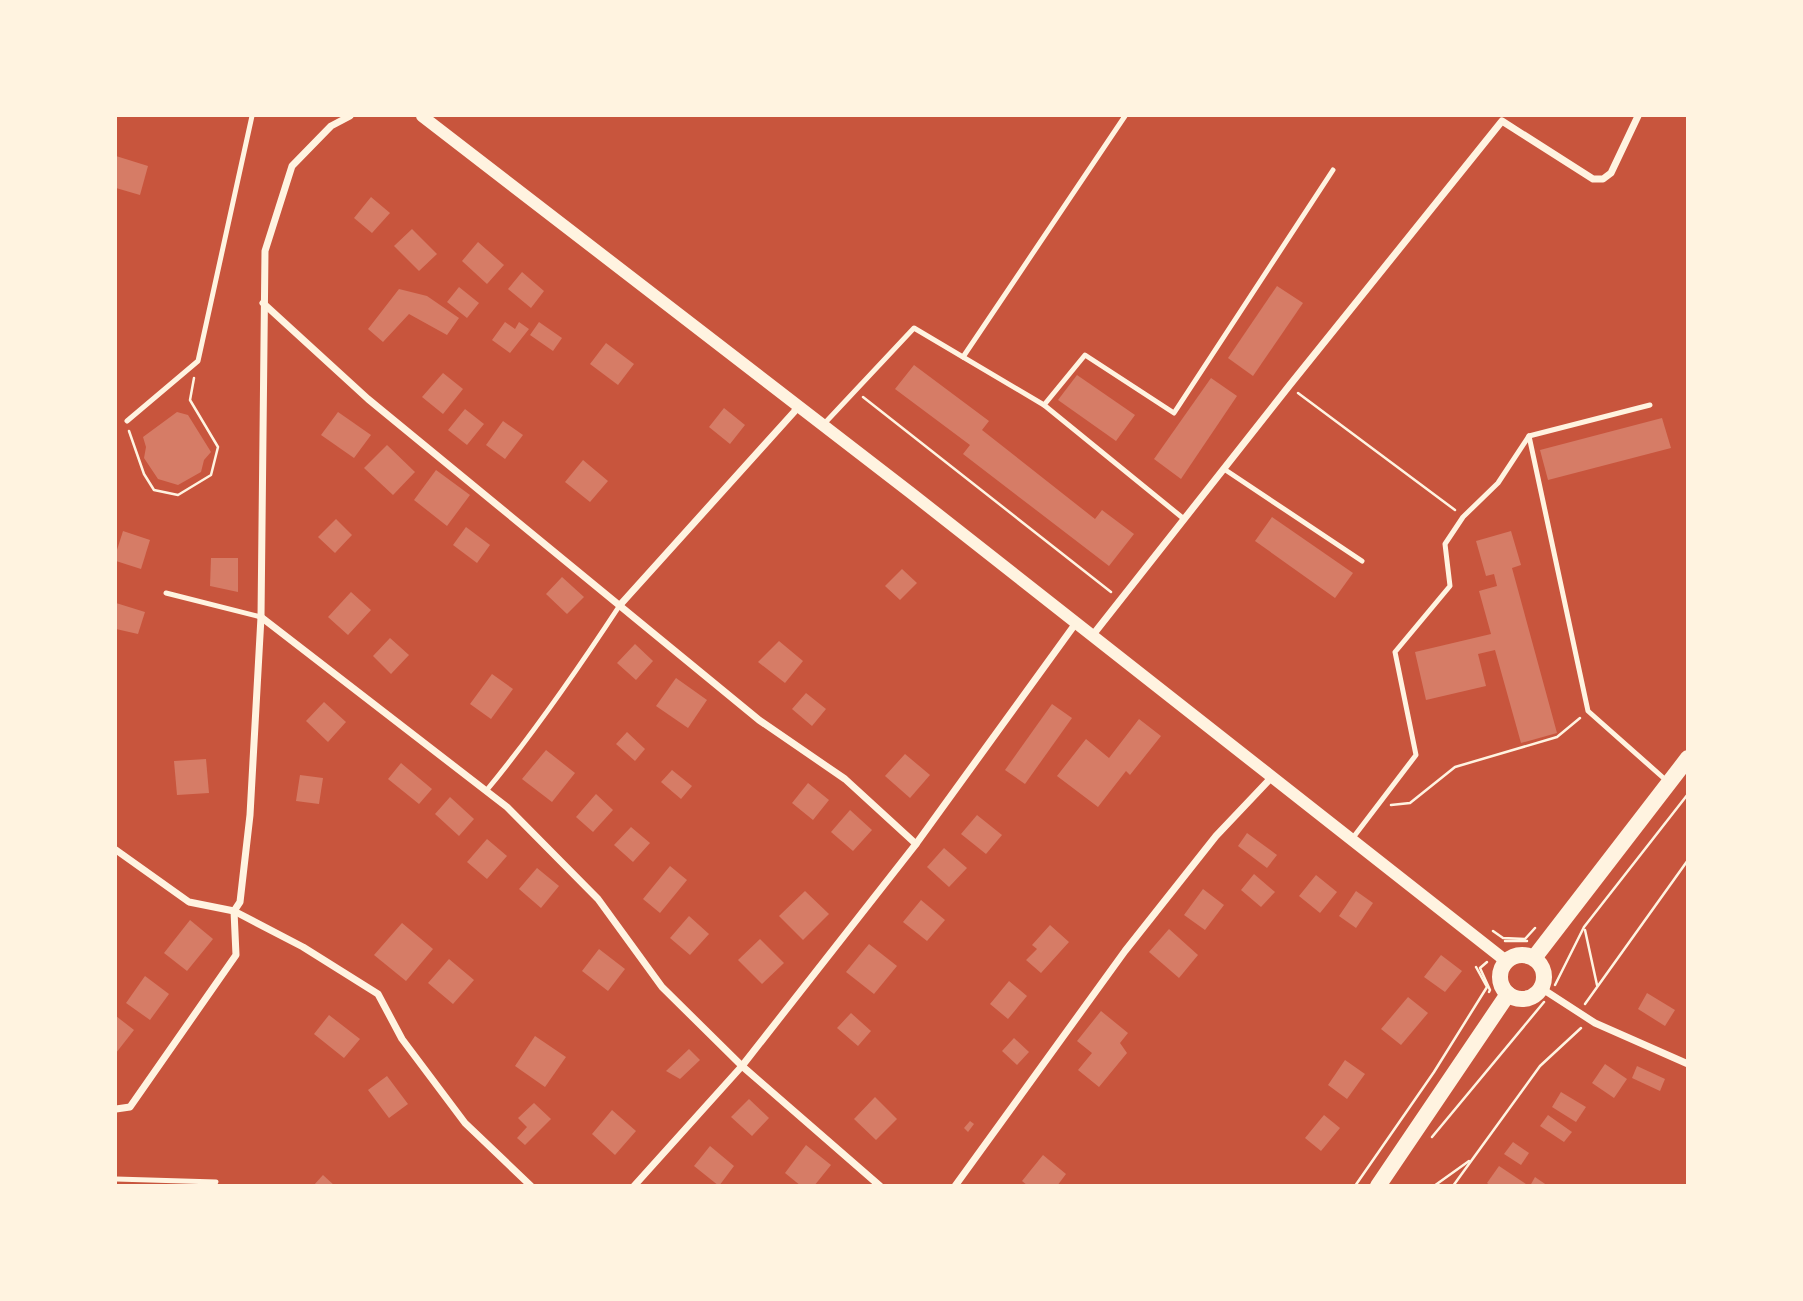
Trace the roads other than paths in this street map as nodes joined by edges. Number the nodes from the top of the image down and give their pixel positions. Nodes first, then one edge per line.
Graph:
1 (252, 116) edge
2 (350, 116) edge
3 (422, 116) edge
4 (1125, 116) edge
5 (1638, 116) edge
6 (1503, 118) edge
7 (1333, 170) dead end
8 (263, 303) junction
9 (963, 357) junction
10 (1044, 405) junction
11 (1650, 405) dead end
12 (798, 406) junction
13 (127, 421) road end
14 (823, 425) junction
15 (1529, 436) junction
16 (1224, 469) junction
17 (1185, 519) junction
18 (1362, 561) dead end
19 (166, 593) dead end
20 (620, 605) junction
21 (261, 617) junction
22 (1076, 624) junction
23 (1092, 636) junction
24 (1688, 758) edge
25 (1272, 777) junction
26 (1668, 782) junction
27 (486, 791) junction
28 (1352, 839) junction
29 (916, 844) junction
30 (116, 850) edge
31 (234, 911) junction
32 (1534, 958) junction
33 (1506, 961) junction
34 (1541, 988) junction
35 (1508, 994) junction
36 (1688, 1064) edge
37 (742, 1066) junction
38 (116, 1109) edge
39 (116, 1179) edge
40 (216, 1182) dead end
41 (531, 1185) edge
42 (634, 1185) edge
43 (879, 1185) edge
44 (955, 1185) edge
45 (1378, 1185) edge

1 - 13 lane
2 - 8 street
3 - 12 street
4 - 9 lane
5 - 6 street
6 - 16 street
7 - 10 lane
8 - 20 street
8 - 21 street
9 - 10 lane
9 - 14 lane
10 - 17 lane
11 - 15 lane
12 - 14 street
12 - 20 street
14 - 22 street
15 - 26 lane
15 - 28 lane
16 - 17 street
16 - 18 lane
17 - 23 street
19 - 21 lane
20 - 27 lane
20 - 29 street
21 - 27 street
21 - 31 street
22 - 23 street
22 - 29 street
23 - 25 street
24 - 26 main road
25 - 28 street
25 - 44 street
26 - 32 main road
27 - 37 street
28 - 33 street
29 - 37 street
30 - 31 street
31 - 38 street
31 - 41 street
32 - 33 main road
32 - 34 main road
33 - 35 main road
34 - 35 main road
34 - 36 street
35 - 45 main road
37 - 42 street
37 - 43 street
39 - 40 lane

